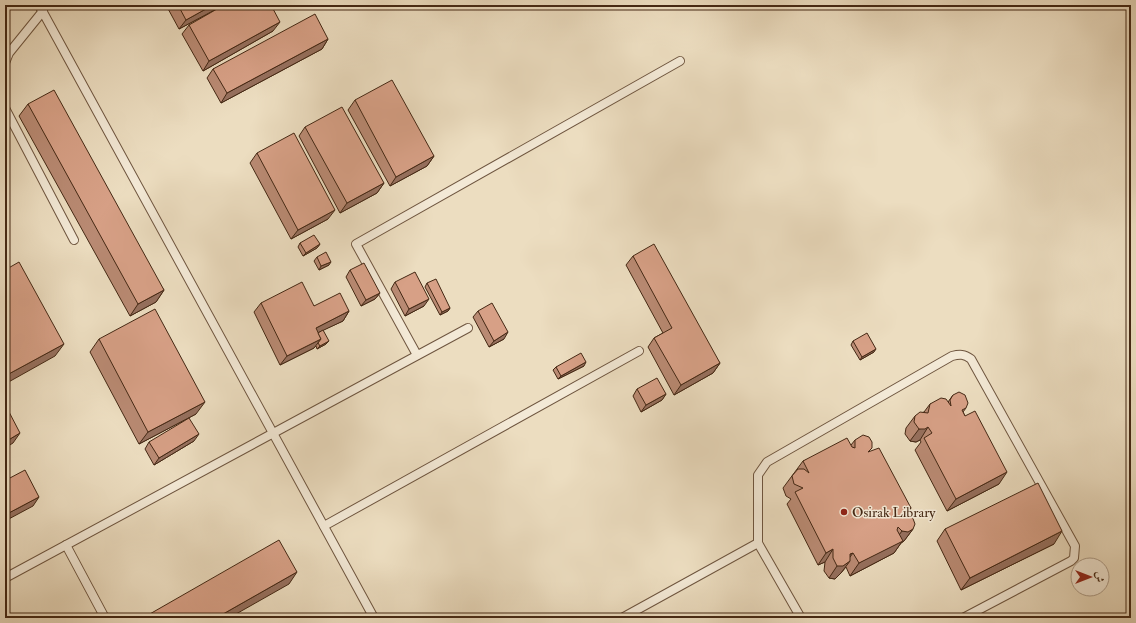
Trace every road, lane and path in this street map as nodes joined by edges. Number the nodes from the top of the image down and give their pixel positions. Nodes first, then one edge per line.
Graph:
1 (41, 8) edge
2 (680, 61) dead end
3 (5, 63) edge
4 (5, 108) edge
5 (74, 240) dead end
6 (468, 328) dead end
7 (639, 351) dead end
8 (417, 355) junction
9 (272, 432) junction
10 (324, 526) junction
11 (758, 542) junction
12 (66, 545) junction
13 (5, 578) edge
14 (105, 618) edge
15 (374, 618) edge
16 (622, 618) edge
17 (800, 618) edge
18 (964, 618) edge

1 - 3 lane
1 - 9 lane
2 - 8 lane
4 - 5 lane
6 - 8 lane
7 - 10 lane
8 - 9 lane
9 - 10 lane
9 - 12 lane
10 - 15 lane
11 - 16 lane
11 - 17 lane
11 - 18 lane
12 - 13 lane
12 - 14 lane

